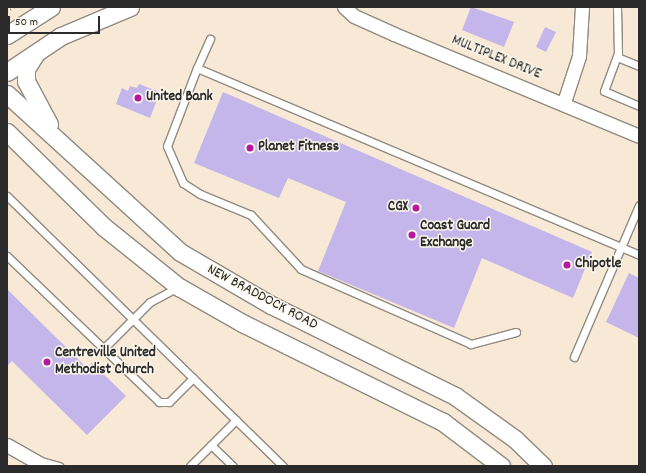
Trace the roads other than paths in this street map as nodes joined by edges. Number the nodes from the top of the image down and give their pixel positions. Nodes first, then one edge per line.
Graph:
1 (51, 7) edge
2 (130, 7) edge
3 (344, 7) edge
4 (582, 7) edge
5 (617, 7) edge
6 (7, 35) edge
7 (210, 39) dead end
8 (40, 48) junction
9 (617, 57) junction
10 (639, 66) edge
11 (197, 68) junction
12 (7, 72) edge
13 (7, 94) edge
14 (564, 102) junction
15 (639, 106) edge
16 (7, 132) edge
17 (639, 136) edge
18 (63, 146) junction
19 (7, 196) edge
20 (639, 205) edge
21 (620, 247) junction
22 (639, 255) edge
23 (7, 256) edge
24 (179, 287) junction
25 (132, 319) junction
26 (516, 332) dead end
27 (103, 349) junction
28 (574, 357) dead end
29 (193, 378) junction
30 (236, 420) junction
31 (7, 445) edge
32 (211, 445) junction
33 (26, 456) junction
34 (44, 466) edge
35 (58, 466) edge
36 (190, 466) edge
37 (233, 466) edge
38 (283, 466) edge
39 (501, 466) edge
40 (543, 466) edge

1 - 6 street
2 - 8 street
3 - 14 street, MULTIPLEX DRIVE
4 - 14 street
5 - 9 lane
7 - 11 lane
8 - 12 street
8 - 18 street
9 - 10 lane
9 - 15 lane
11 - 21 lane
11 - 26 lane
13 - 18 street, NEW BRADDOCK ROAD
14 - 17 street, MULTIPLEX DRIVE
16 - 24 street, NEW BRADDOCK ROAD
18 - 40 street, NEW BRADDOCK ROAD
19 - 25 lane
20 - 21 lane
21 - 22 lane
21 - 28 lane
23 - 27 lane
24 - 25 lane
24 - 39 street, NEW BRADDOCK ROAD
25 - 27 lane
25 - 29 lane
27 - 29 lane
29 - 30 lane
30 - 32 lane
30 - 38 lane
31 - 33 street
32 - 36 lane
32 - 37 lane
33 - 34 street
33 - 35 lane

